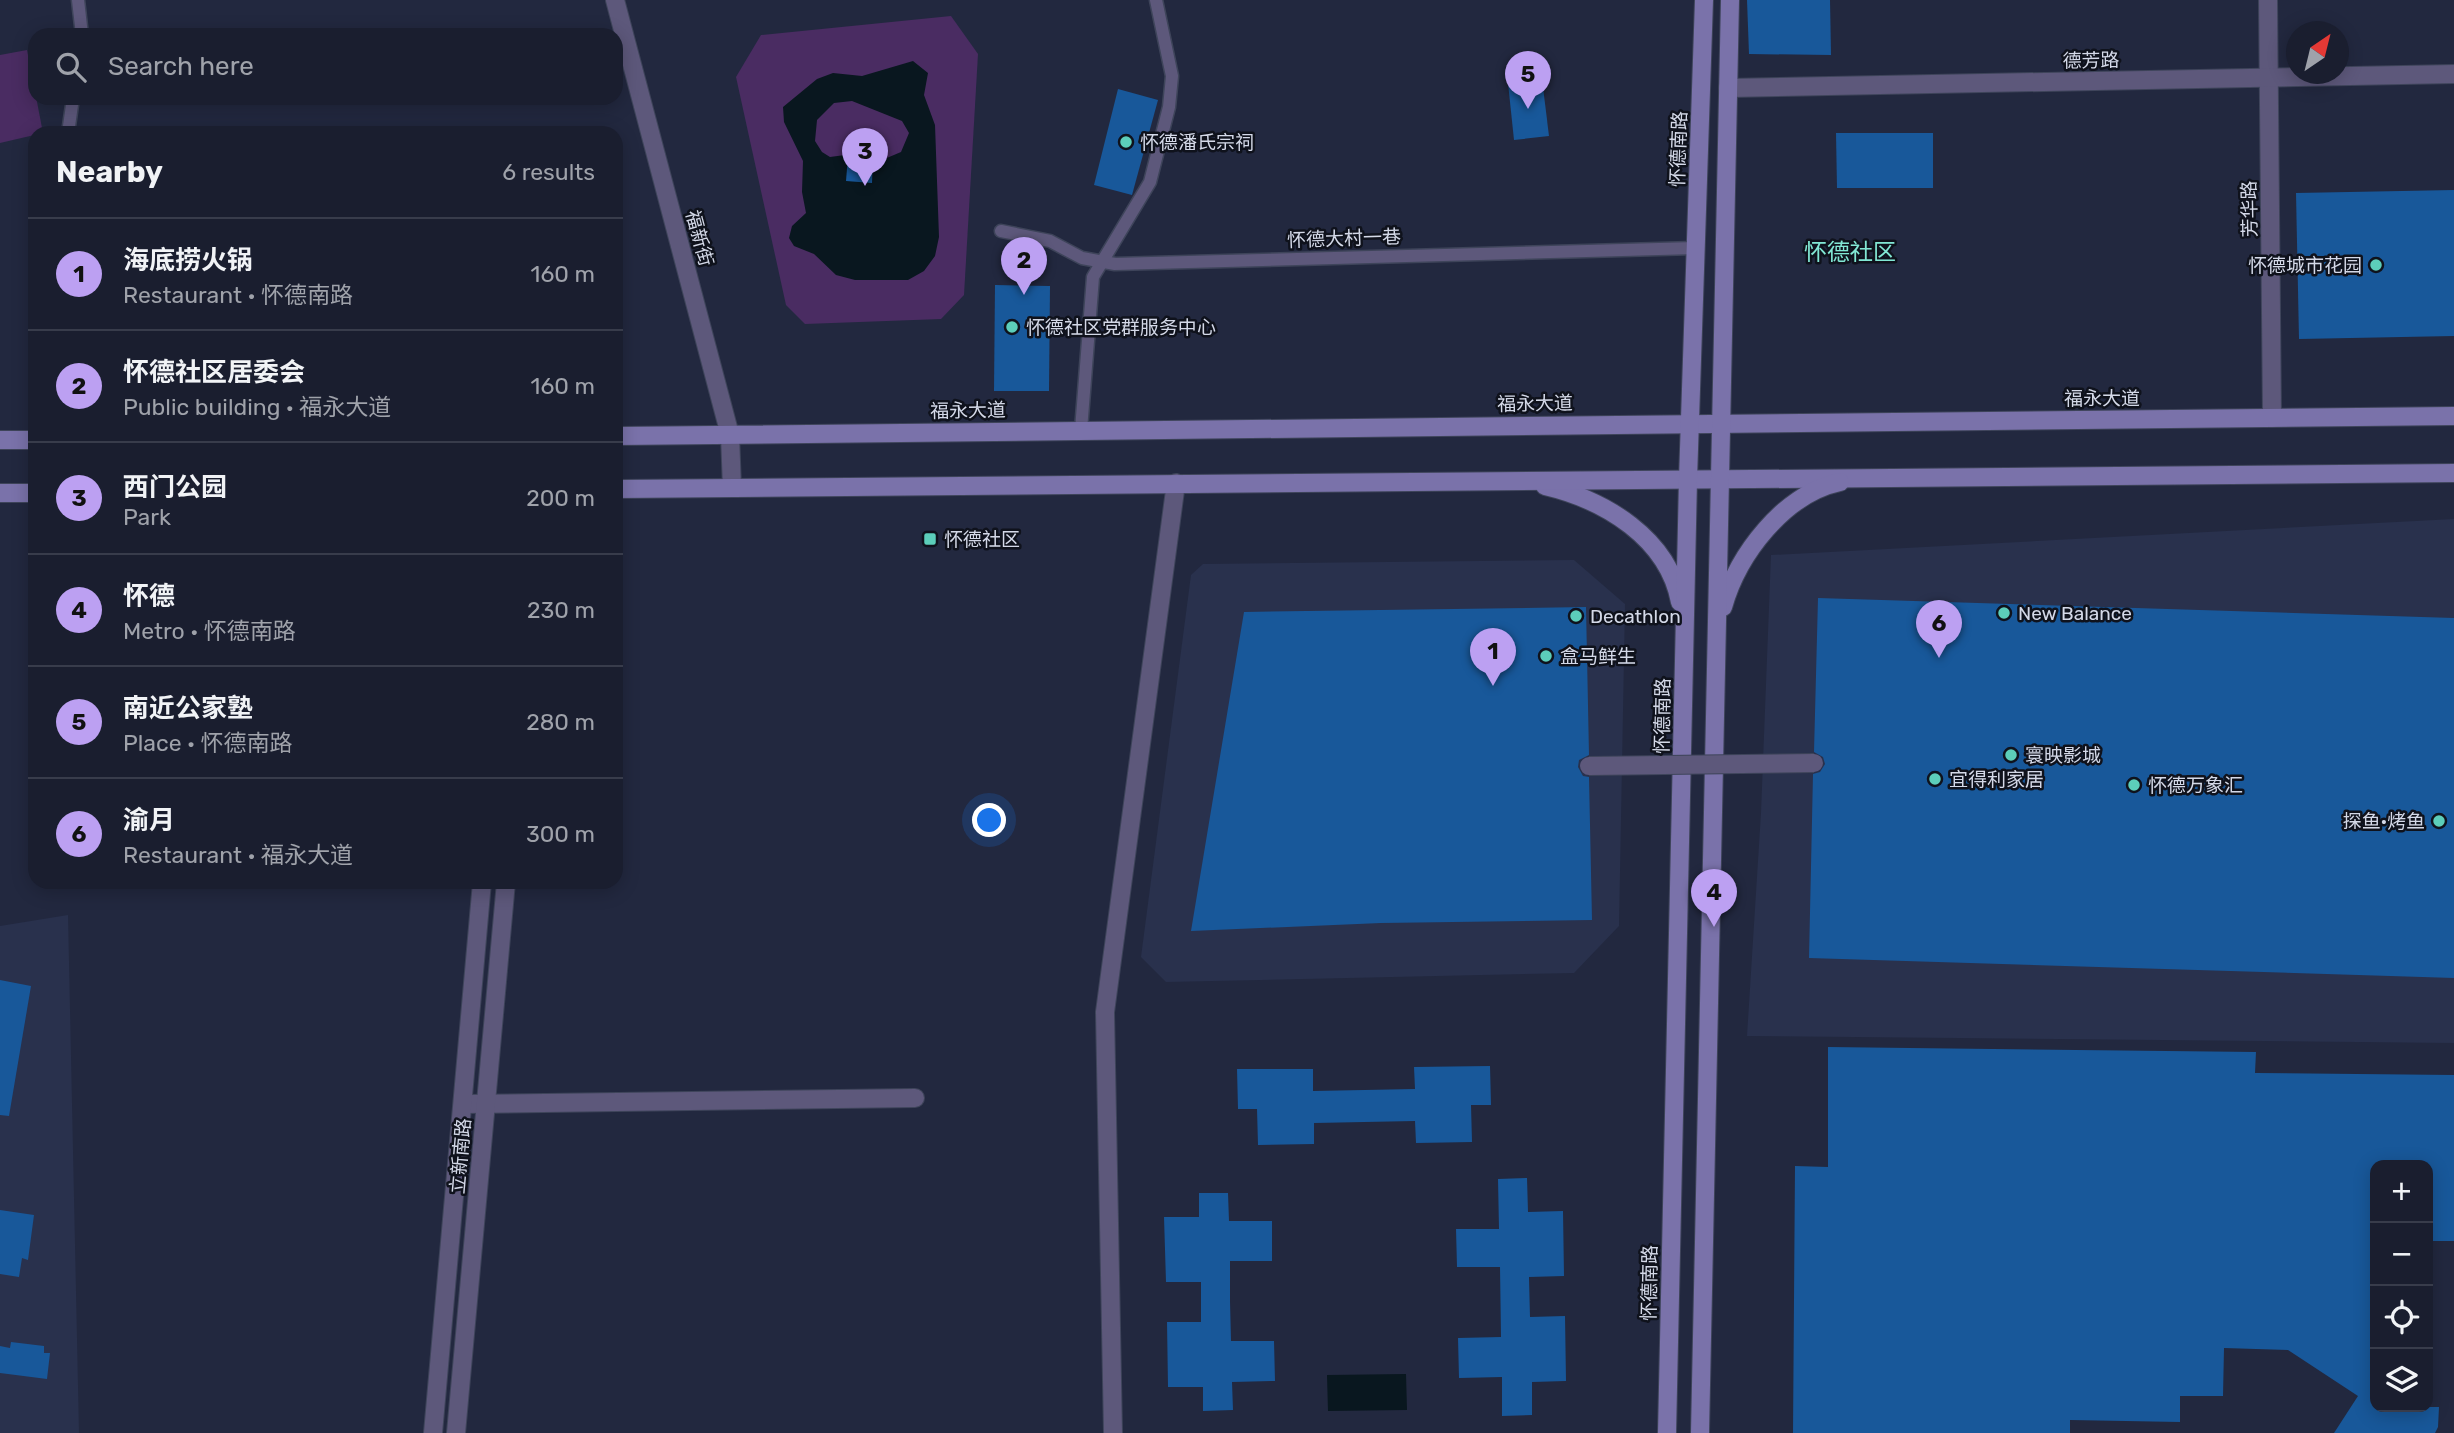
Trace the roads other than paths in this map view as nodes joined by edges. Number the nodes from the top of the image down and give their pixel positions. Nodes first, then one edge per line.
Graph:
1 (78, 0) edge
2 (615, 0) edge
3 (1156, 0) edge
4 (1704, 0) edge
5 (1730, 0) edge
6 (2269, 0) edge
7 (81, 28) edge
8 (622, 28) edge
9 (623, 30) edge
10 (2454, 74) edge
11 (2269, 78) junction
12 (1728, 88) junction
13 (72, 105) edge
14 (69, 126) edge
15 (1001, 231) dead end
16 (1695, 248) junction
17 (1099, 263) junction
18 (2454, 416) edge
19 (2272, 418) junction
20 (1689, 422) junction
21 (1721, 422) junction
22 (1081, 430) junction
23 (730, 435) junction
24 (623, 436) edge
25 (0, 440) edge
26 (28, 440) edge
27 (2454, 473) edge
28 (1862, 478) junction
29 (1688, 479) junction
30 (1719, 479) junction
31 (1521, 480) junction
32 (1176, 484) junction
33 (732, 488) junction
34 (623, 489) edge
35 (0, 493) edge
36 (28, 493) edge
37 (1684, 626) junction
38 (1717, 630) junction
39 (1814, 762) dead end
40 (1589, 766) dead end
41 (481, 889) edge
42 (505, 889) edge
43 (915, 1098) dead end
44 (463, 1104) junction
45 (486, 1104) junction
46 (433, 1433) edge
47 (456, 1433) edge
48 (1113, 1433) edge
49 (1667, 1433) edge
50 (1700, 1433) edge

1 - 7 lane
2 - 8 street, 福新街
3 - 17 lane
4 - 16 main road, 怀德南路
5 - 12 main road
6 - 11 street, 芳华路
9 - 23 street, 福新街
10 - 11 street, 德芳路
11 - 12 street, 德芳路
11 - 19 street, 芳华路
12 - 21 main road
13 - 14 lane
15 - 17 lane, 怀德大村一巷
16 - 17 lane, 怀德大村一巷
16 - 20 main road, 怀德南路
17 - 22 lane
18 - 19 main road, 福永大道
19 - 21 main road, 福永大道
20 - 21 main road, 福永大道
20 - 22 main road, 福永大道
20 - 29 main road, 怀德南路
21 - 30 main road
22 - 23 main road, 福永大道
23 - 24 main road, 福永大道
23 - 33 street, 福新街
25 - 26 main road
27 - 28 main road
28 - 30 main road
28 - 38 main road
29 - 30 main road
29 - 31 main road
29 - 37 main road, 怀德南路
30 - 38 main road
31 - 32 main road
31 - 37 main road
32 - 33 main road
32 - 48 street
33 - 34 main road
35 - 36 main road
37 - 49 main road, 怀德南路
38 - 50 main road
39 - 40 street, bridge
41 - 44 street, 立新南路
42 - 45 street, 立新南路
43 - 45 street
44 - 45 street
44 - 46 street, 立新南路
45 - 47 street, 立新南路

